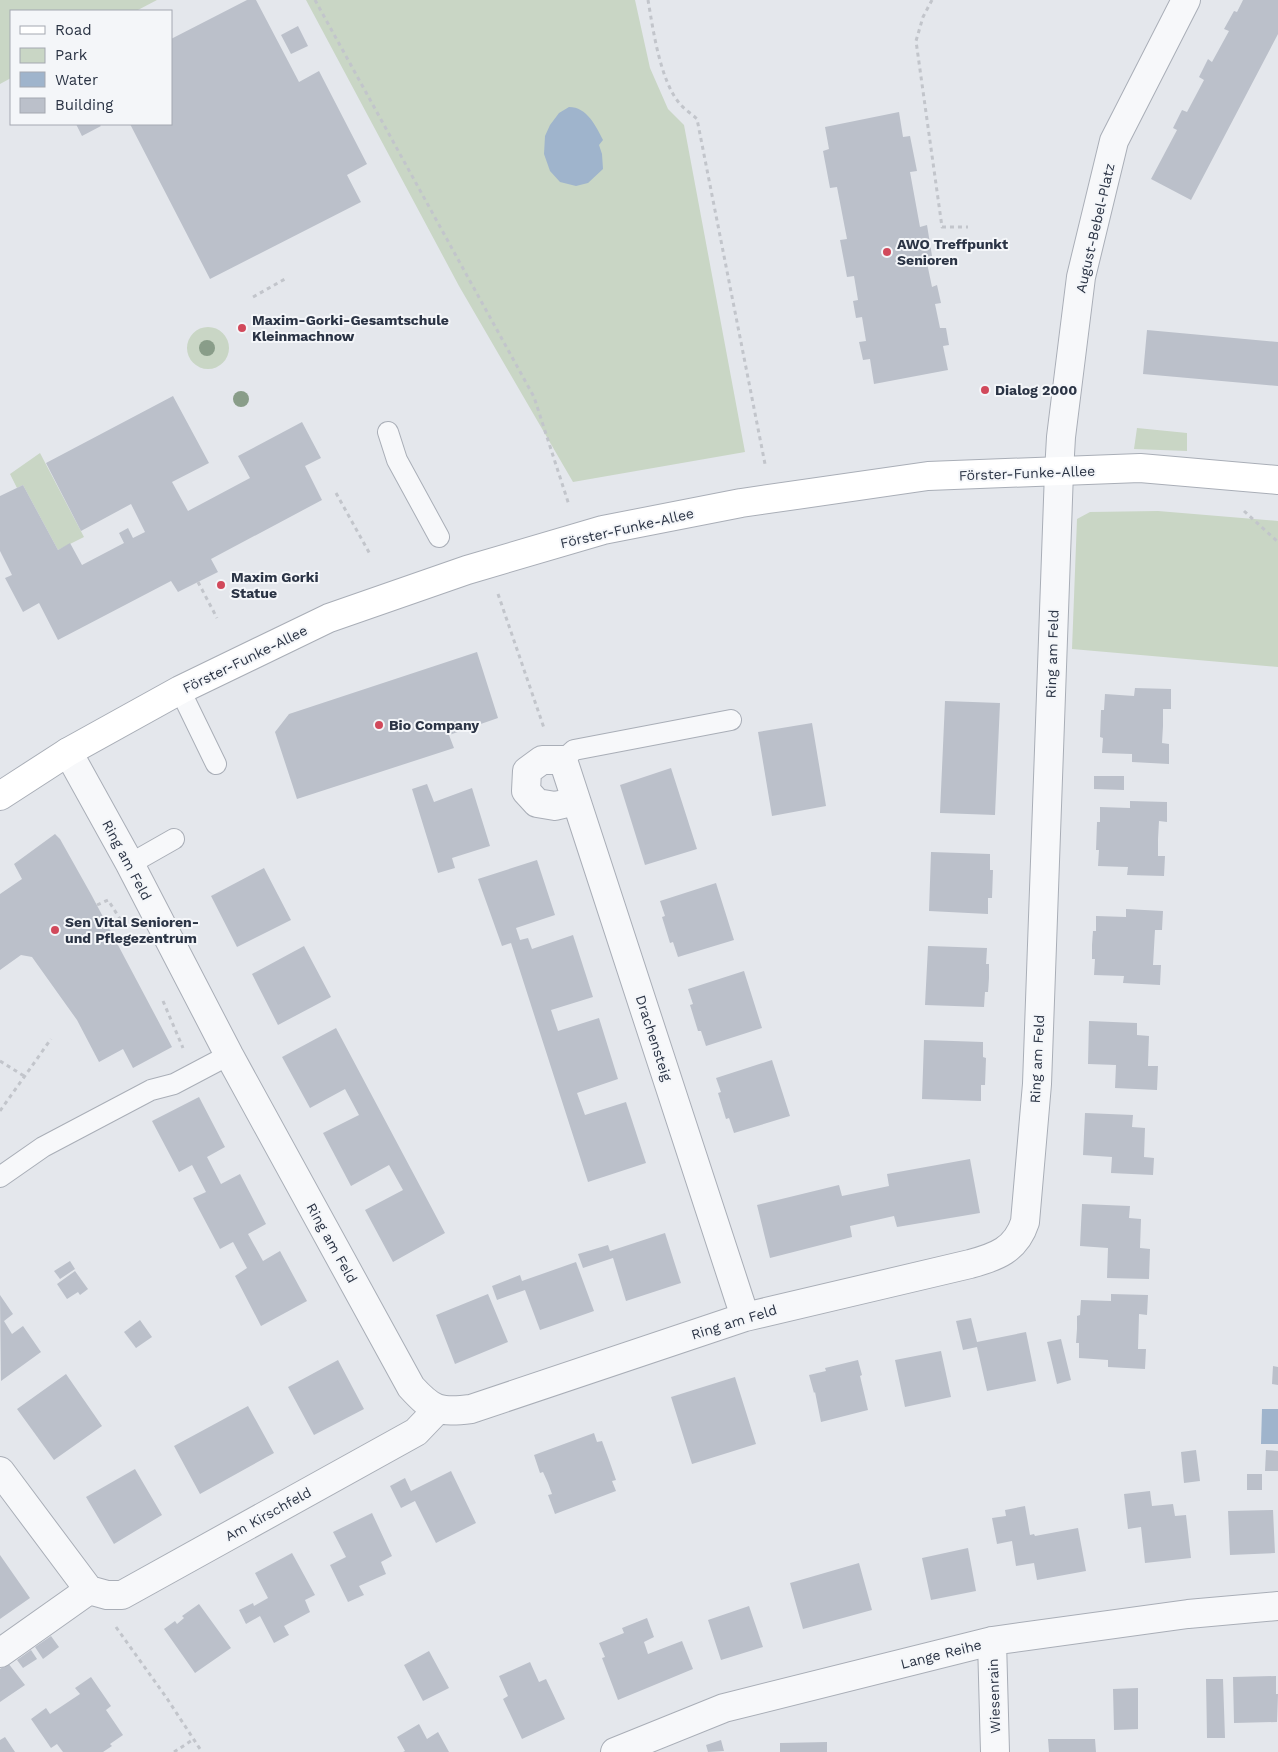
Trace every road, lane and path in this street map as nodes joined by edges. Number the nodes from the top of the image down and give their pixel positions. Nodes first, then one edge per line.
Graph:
1 (316, 0) edge
2 (648, 0) edge
3 (932, 0) edge
4 (1186, 0) edge
5 (968, 227) dead end
6 (285, 279) dead end
7 (253, 296) dead end
8 (388, 432) dead end
9 (765, 464) dead end
10 (1059, 472) junction
11 (1278, 480) edge
12 (336, 493) dead end
13 (569, 505) dead end
14 (1244, 511) dead end
15 (439, 536) dead end
16 (1278, 542) edge
17 (370, 554) dead end
18 (198, 582) dead end
19 (496, 588) dead end
20 (217, 618) dead end
21 (180, 690) junction
22 (731, 720) dead end
23 (546, 734) dead end
24 (68, 752) junction
25 (563, 760) junction
26 (216, 764) dead end
27 (0, 796) edge
28 (576, 801) junction
29 (174, 839) dead end
30 (130, 864) junction
31 (97, 905) dead end
32 (125, 927) dead end
33 (161, 996) dead end
34 (51, 1039) dead end
35 (186, 1054) dead end
36 (229, 1055) junction
37 (0, 1061) edge
38 (24, 1076) junction
39 (0, 1110) edge
40 (0, 1177) edge
41 (745, 1317) junction
42 (438, 1410) junction
43 (0, 1471) edge
44 (89, 1590) junction
45 (1278, 1606) edge
46 (992, 1641) junction
47 (0, 1653) edge
48 (194, 1739) junction
49 (174, 1752) edge
50 (202, 1752) edge
51 (615, 1752) edge
52 (995, 1752) edge

1 - 13 path
2 - 9 path
3 - 5 path
4 - 10 street, August-Bebel-Platz
6 - 7 path
8 - 15 lane
10 - 11 street, Förster-Funke-Allee
10 - 21 street, Förster-Funke-Allee
10 - 41 street, Ring am Feld
12 - 17 path
14 - 16 path
18 - 20 path
19 - 23 path
21 - 24 street, Förster-Funke-Allee
21 - 26 lane
22 - 25 lane
24 - 27 street, Förster-Funke-Allee
24 - 30 street, Ring am Feld
25 - 28 street, Drachensteig
25 - 28 street
28 - 41 street, Drachensteig
29 - 30 lane
30 - 36 street, Ring am Feld
31 - 32 path
33 - 35 path
34 - 38 path
36 - 40 lane
36 - 42 street, Ring am Feld
37 - 38 path
38 - 39 path
41 - 42 street, Ring am Feld
42 - 44 street, Am Kirschfeld
43 - 44 street
44 - 47 street
44 - 48 path
45 - 46 street, Lange Reihe
46 - 51 street, Lange Reihe
46 - 52 street, Wiesenrain
48 - 49 path
48 - 50 path

